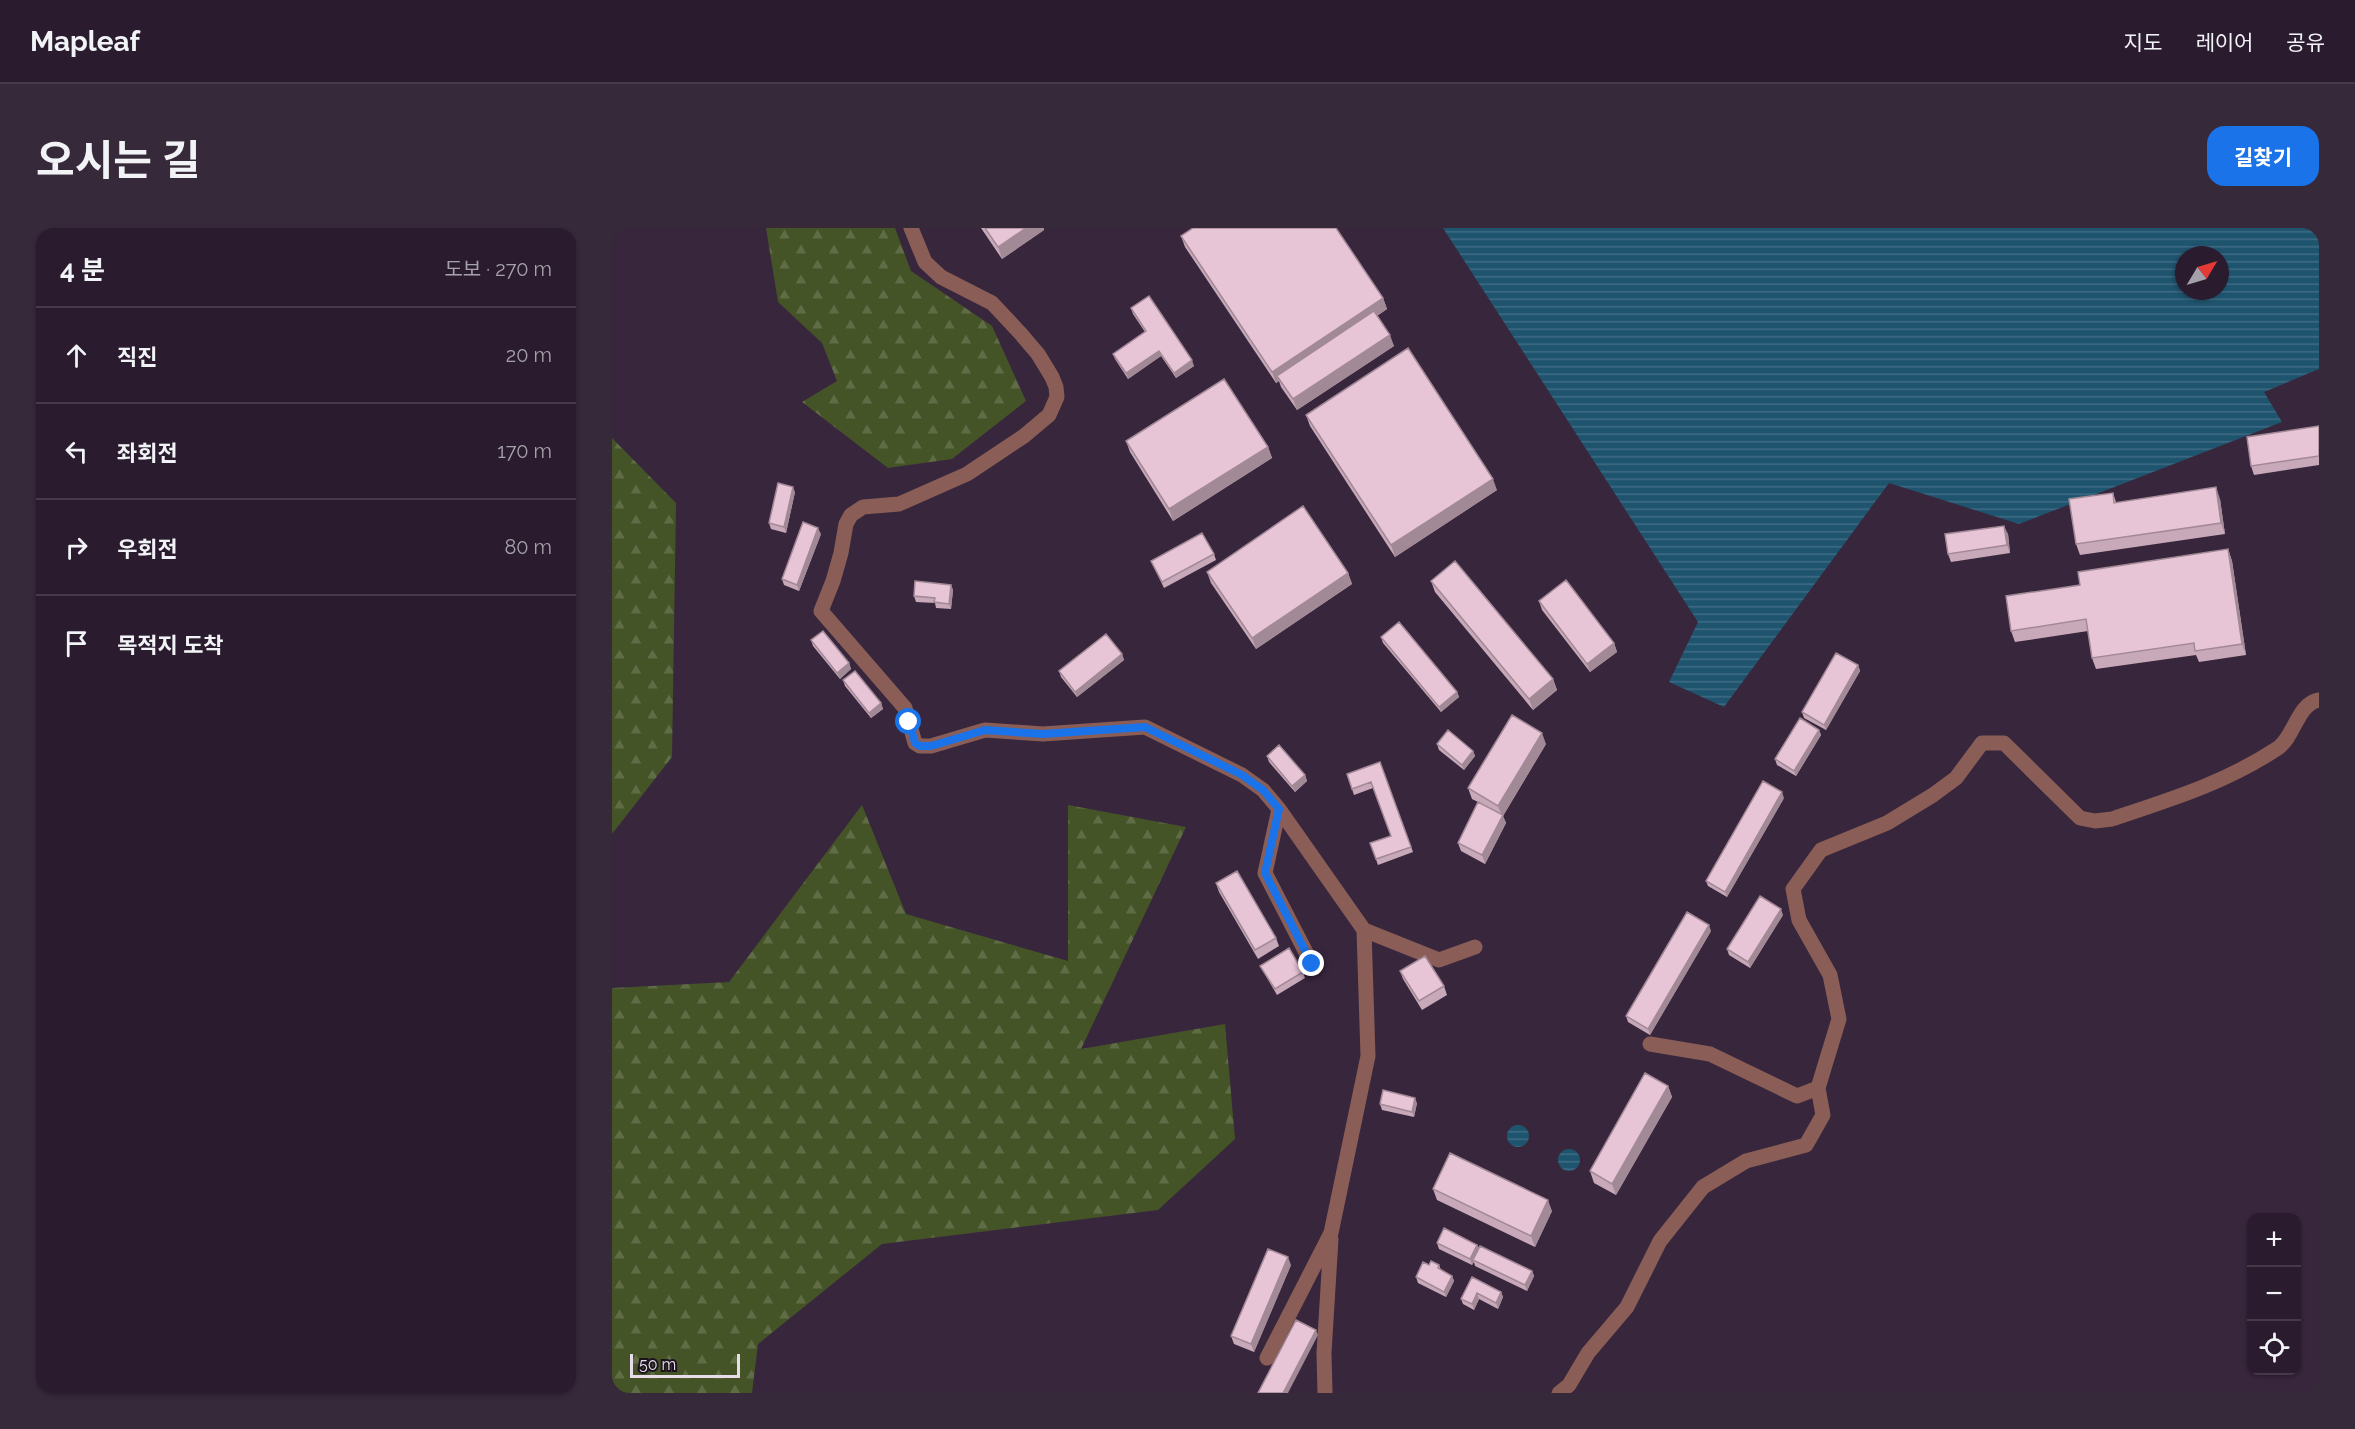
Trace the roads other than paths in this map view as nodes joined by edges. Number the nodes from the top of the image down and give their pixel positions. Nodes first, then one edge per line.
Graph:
1 (910, 228) edge
2 (2319, 700) edge
3 (1279, 809) junction
4 (1364, 930) junction
5 (1475, 947) dead end
6 (1312, 964) dead end
7 (1650, 1044) dead end
8 (1818, 1088) junction
9 (1331, 1233) junction
10 (1267, 1358) dead end
11 (1324, 1393) edge
12 (1559, 1393) edge

1 - 3 street
2 - 8 street
3 - 4 street
3 - 6 street
4 - 5 street
4 - 9 street
7 - 8 street
8 - 12 street
9 - 10 street
9 - 11 street

